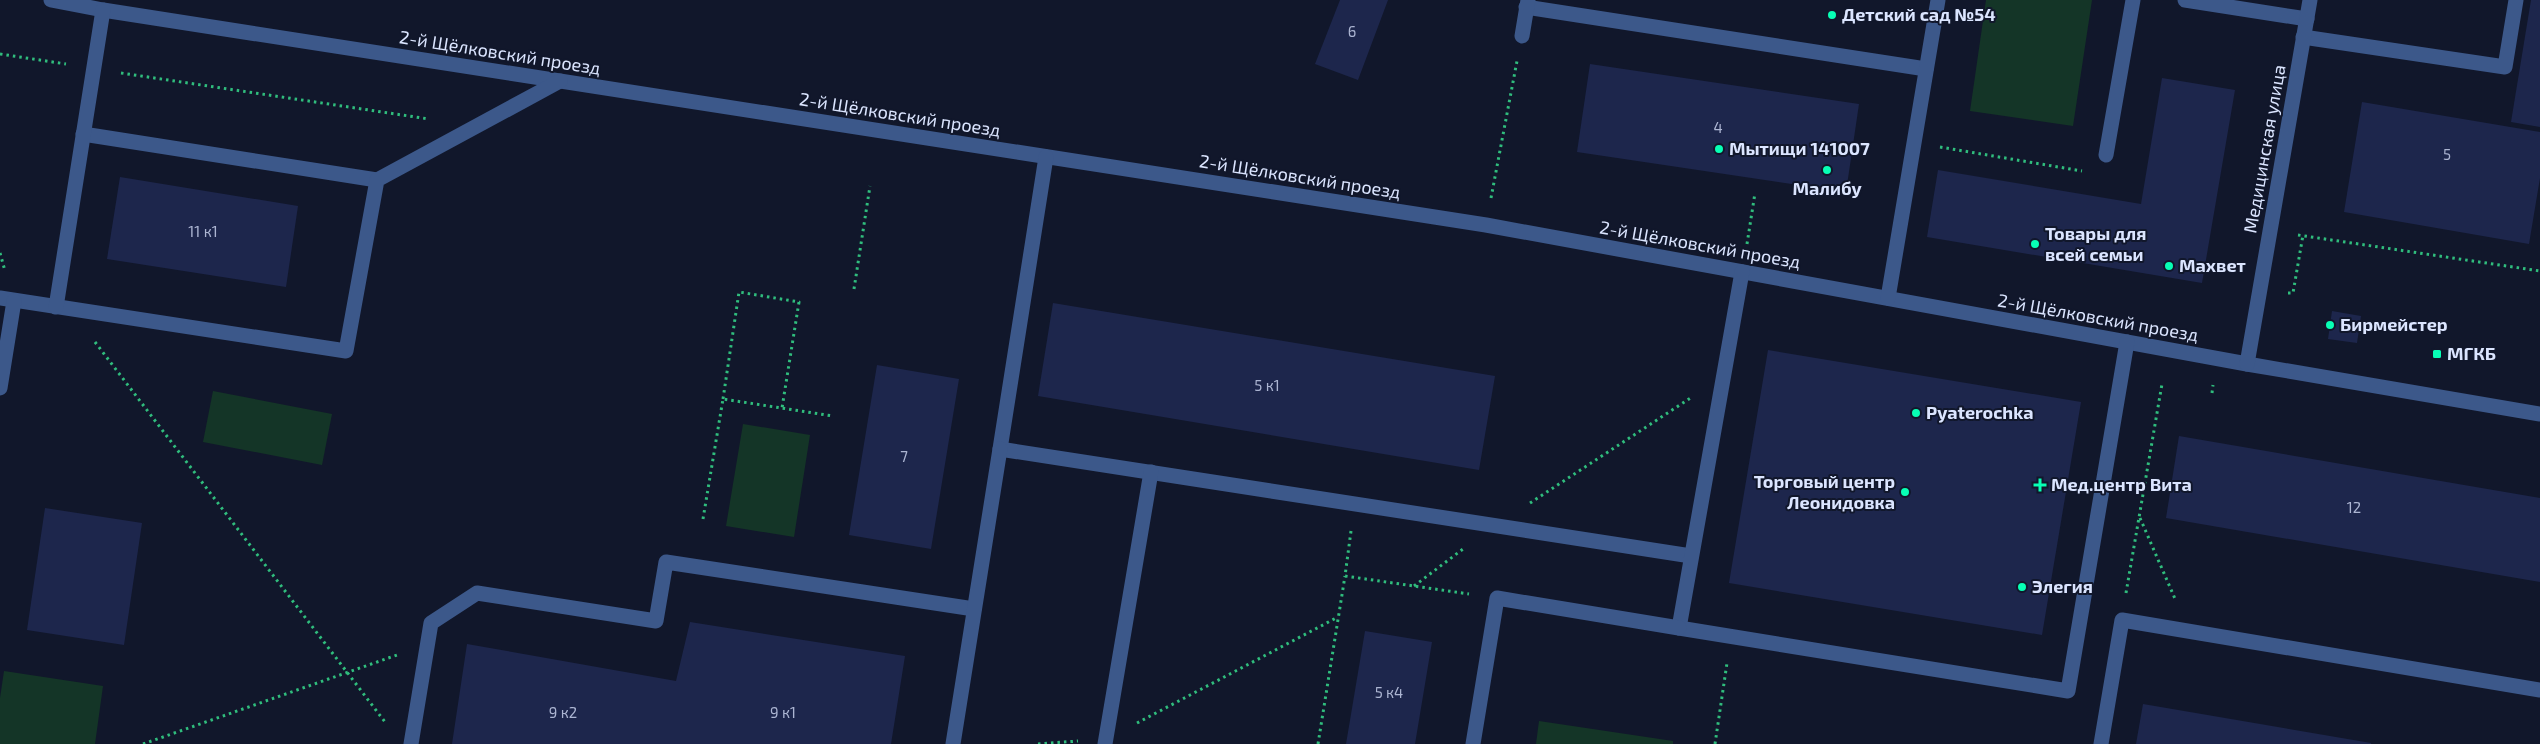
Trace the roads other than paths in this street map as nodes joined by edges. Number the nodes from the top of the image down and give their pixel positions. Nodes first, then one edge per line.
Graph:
1 (51, 0) edge
2 (1938, 0) edge
3 (2133, 0) edge
4 (2185, 0) edge
5 (2310, 0) edge
6 (2516, 0) edge
7 (1527, 4) edge
8 (103, 10) junction
9 (2306, 19) junction
10 (1522, 36) road end
11 (2303, 36) junction
12 (1926, 70) junction
13 (560, 81) junction
14 (83, 134) junction
15 (2106, 155) road end
16 (1046, 156) junction
17 (377, 180) junction
18 (1742, 272) junction
19 (1888, 298) junction
20 (7, 300) edge
21 (63, 308) junction
22 (2127, 342) junction
23 (2247, 364) junction
24 (0, 388) edge
25 (2540, 414) edge
26 (1000, 449) junction
27 (1151, 472) junction
28 (1691, 556) junction
29 (974, 609) junction
30 (1679, 628) junction
31 (2540, 690) edge
32 (1105, 742) edge
33 (411, 744) edge
34 (953, 744) edge
35 (1473, 744) edge
36 (2101, 744) edge

1 - 8 street, 2-й Щёлковский проезд
2 - 12 street
3 - 15 street
4 - 9 street
5 - 9 street, Медицинская улица
6 - 11 street
7 - 10 street
7 - 12 street
8 - 13 street, 2-й Щёлковский проезд
8 - 14 street
9 - 11 street, Медицинская улица
11 - 23 street, Медицинская улица
12 - 19 street
13 - 16 street, 2-й Щёлковский проезд
13 - 17 street
14 - 17 street
14 - 21 street
16 - 18 street, 2-й Щёлковский проезд
16 - 26 street
17 - 21 street
18 - 19 street, 2-й Щёлковский проезд
18 - 28 street
19 - 22 street, 2-й Щёлковский проезд
20 - 21 street
20 - 24 street
22 - 23 street, 2-й Щёлковский проезд
22 - 30 street
23 - 25 street, 2-й Щёлковский проезд
26 - 27 street
26 - 29 street
27 - 28 street
27 - 32 street
28 - 30 street
29 - 33 street
29 - 34 street
30 - 35 street
31 - 36 street

